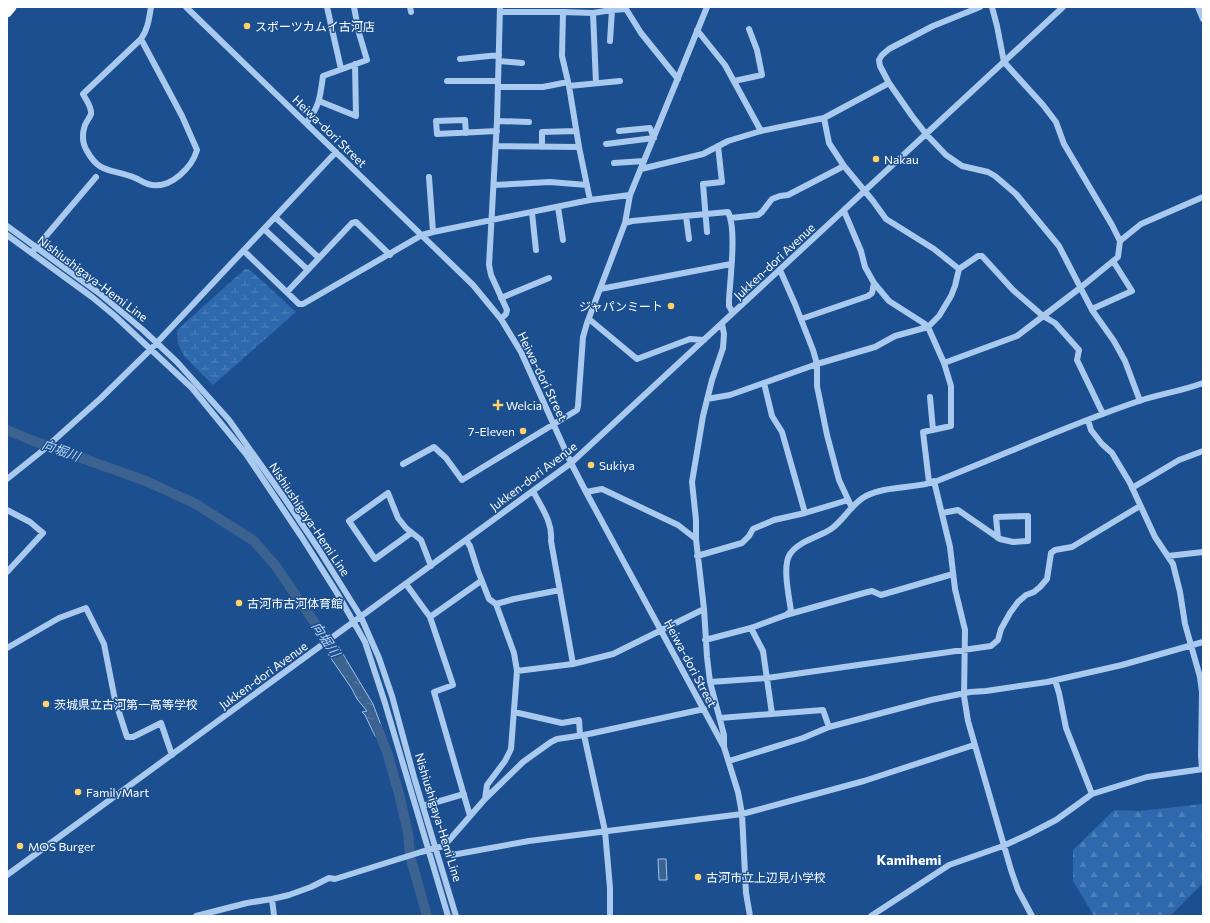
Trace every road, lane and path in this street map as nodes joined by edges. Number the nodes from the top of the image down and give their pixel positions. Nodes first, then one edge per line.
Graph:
1 (12, 7) edge
2 (151, 7) edge
3 (186, 7) edge
4 (327, 7) edge
5 (354, 7) edge
6 (699, 7) edge
7 (707, 7) edge
8 (980, 7) edge
9 (992, 7) edge
10 (1063, 7) edge
11 (1198, 7) edge
12 (500, 9) edge
13 (534, 9) edge
14 (615, 9) edge
15 (7, 12) edge
16 (563, 12) junction
17 (593, 13) junction
18 (704, 14) junction
19 (1203, 20) edge
20 (749, 29) dead end
21 (697, 30) junction
22 (141, 39) junction
23 (610, 40) dead end
24 (499, 58) junction
25 (460, 59) dead end
26 (1004, 62) junction
27 (522, 63) dead end
28 (355, 64) junction
29 (341, 69) junction
30 (678, 79) junction
31 (447, 81) dead end
32 (620, 81) dead end
33 (734, 81) junction
34 (596, 83) junction
35 (889, 83) junction
36 (498, 84) junction
37 (568, 84) junction
38 (319, 101) junction
39 (824, 118) junction
40 (497, 121) junction
41 (529, 122) dead end
42 (306, 123) junction
43 (496, 130) junction
44 (576, 130) junction
45 (618, 131) dead end
46 (761, 131) junction
47 (466, 132) junction
48 (926, 134) junction
49 (654, 138) junction
50 (606, 144) dead end
51 (496, 146) junction
52 (718, 146) junction
53 (542, 147) junction
54 (579, 147) junction
55 (336, 152) junction
56 (644, 161) junction
57 (614, 163) dead end
58 (844, 166) junction
59 (641, 169) junction
60 (96, 177) dead end
61 (429, 177) dead end
62 (494, 185) junction
63 (587, 185) junction
64 (864, 192) junction
65 (630, 195) junction
66 (1203, 197) edge
67 (590, 200) junction
68 (558, 207) junction
69 (844, 211) junction
70 (532, 213) junction
71 (705, 214) junction
72 (686, 216) junction
73 (275, 218) junction
74 (731, 218) junction
75 (492, 220) junction
76 (625, 224) junction
77 (7, 226) edge
78 (264, 229) junction
79 (433, 232) junction
80 (707, 232) dead end
81 (7, 235) edge
82 (422, 235) junction
83 (690, 239) dead end
84 (563, 240) dead end
85 (1120, 242) junction
86 (34, 250) junction
87 (536, 250) dead end
88 (244, 251) junction
89 (390, 255) junction
90 (319, 258) junction
91 (1114, 261) junction
92 (731, 264) junction
93 (959, 269) junction
94 (308, 270) junction
95 (780, 270) junction
96 (549, 278) dead end
97 (874, 283) junction
98 (1080, 288) junction
99 (600, 289) junction
100 (287, 292) junction
101 (501, 298) junction
102 (1092, 308) junction
103 (733, 313) junction
104 (1043, 316) junction
105 (501, 319) junction
106 (589, 319) junction
107 (801, 319) junction
108 (722, 324) junction
109 (928, 327) junction
110 (704, 340) junction
111 (158, 343) junction
112 (152, 349) junction
113 (944, 363) junction
114 (817, 364) junction
115 (764, 383) junction
116 (1203, 383) edge
117 (930, 397) dead end
118 (707, 399) junction
119 (1140, 401) junction
120 (1103, 414) junction
121 (1088, 420) junction
122 (554, 423) junction
123 (933, 430) junction
124 (1203, 451) edge
125 (571, 463) junction
126 (403, 464) dead end
127 (7, 479) edge
128 (932, 482) junction
129 (1132, 488) junction
130 (533, 492) junction
131 (586, 492) junction
132 (848, 500) junction
133 (1140, 506) junction
134 (852, 508) junction
135 (7, 510) edge
136 (942, 513) junction
137 (805, 514) junction
138 (411, 533) junction
139 (998, 538) junction
140 (696, 539) junction
141 (466, 540) junction
142 (1203, 552) edge
143 (697, 556) junction
144 (1168, 556) junction
145 (431, 566) junction
146 (7, 572) edge
147 (953, 574) junction
148 (481, 581) junction
149 (406, 584) junction
150 (560, 590) junction
151 (496, 604) junction
152 (704, 609) junction
153 (786, 615) junction
154 (361, 617) junction
155 (430, 617) junction
156 (354, 622) junction
157 (751, 628) junction
158 (660, 630) junction
159 (705, 640) junction
160 (1203, 642) edge
161 (1191, 645) junction
162 (7, 648) edge
163 (964, 650) junction
164 (573, 664) junction
165 (517, 671) junction
166 (767, 678) junction
167 (1056, 680) junction
168 (710, 682) junction
169 (964, 693) junction
170 (704, 709) junction
171 (514, 712) junction
172 (772, 714) junction
173 (720, 718) junction
174 (829, 727) junction
175 (582, 735) junction
176 (974, 745) junction
177 (724, 747) junction
178 (172, 754) junction
179 (729, 761) junction
180 (1203, 769) edge
181 (464, 794) junction
182 (1092, 794) junction
183 (485, 799) junction
184 (423, 806) junction
185 (742, 814) junction
186 (470, 816) junction
187 (605, 831) junction
188 (444, 846) junction
189 (1003, 846) junction
190 (436, 847) junction
191 (429, 850) junction
192 (7, 874) edge
193 (272, 899) junction
194 (196, 916) edge
195 (274, 916) edge
196 (448, 916) edge
197 (456, 916) edge
198 (610, 916) edge
199 (750, 916) edge
200 (871, 916) edge
201 (1032, 916) edge

1 - 15 highway
2 - 22 street
3 - 42 street, Heiwa-dori Street
4 - 29 street
5 - 28 street
6 - 18 street
7 - 18 street
8 - 35 street
9 - 26 street
10 - 26 street, Jukken-dori Avenue
11 - 19 street
12 - 13 street
12 - 24 street
13 - 16 street
14 - 17 street
14 - 23 street
14 - 30 street
16 - 17 street
16 - 37 street
17 - 34 street
18 - 21 street
20 - 33 street
21 - 30 street
21 - 33 street
22 - 22 street
24 - 25 street
24 - 27 street
24 - 36 street
26 - 48 street, Jukken-dori Avenue
26 - 85 street
28 - 29 street
28 - 38 street
29 - 38 street
30 - 49 street
31 - 36 street
32 - 34 street
33 - 46 street
34 - 37 street
35 - 39 street
35 - 48 street
36 - 37 street
36 - 40 street
37 - 44 street
38 - 42 street
39 - 46 street
39 - 58 street
40 - 41 street
40 - 43 street
42 - 55 street, Heiwa-dori Street
43 - 47 street
43 - 51 street
44 - 53 street
44 - 54 street
45 - 49 street
46 - 52 street
47 - 47 street
48 - 64 street, Jukken-dori Avenue
48 - 98 street
49 - 50 street
49 - 56 street
51 - 53 street
51 - 62 street
52 - 59 street
52 - 71 street
53 - 54 street
54 - 63 street
55 - 73 street
55 - 82 street, Heiwa-dori Street
56 - 57 street
56 - 59 street
58 - 64 street
58 - 74 street
59 - 65 street
60 - 86 street
61 - 79 street
62 - 63 street
62 - 75 street
63 - 67 street
64 - 69 street, Jukken-dori Avenue
64 - 93 street
65 - 67 street
65 - 76 street
66 - 85 street
67 - 68 street
68 - 70 street
68 - 84 street
69 - 95 street, Jukken-dori Avenue
69 - 97 street
70 - 75 street
70 - 87 street
71 - 72 street
71 - 74 street
71 - 80 street
72 - 76 street
72 - 83 street
73 - 78 street
73 - 90 street
74 - 92 street
75 - 79 street
75 - 101 street
76 - 99 street
77 - 86 street, Nishiushigaya-Hemi Line
78 - 88 street
78 - 94 street
79 - 82 street
81 - 86 street, Nishiushigaya-Hemi Line
82 - 89 street
82 - 105 street, Heiwa-dori Street
85 - 91 street
86 - 111 street, Nishiushigaya-Hemi Line
86 - 112 street, Nishiushigaya-Hemi Line
88 - 100 street
88 - 111 street
89 - 90 street
89 - 100 street
90 - 94 street
91 - 98 street
91 - 102 street
92 - 99 street
92 - 103 street
93 - 104 street
93 - 109 street
94 - 100 street
95 - 103 street, Jukken-dori Avenue
95 - 107 street
96 - 101 street
97 - 107 street
97 - 109 street
98 - 102 street
98 - 104 street
99 - 106 street
101 - 105 street
102 - 119 street
103 - 108 street, Jukken-dori Avenue
104 - 113 street
104 - 120 street
105 - 122 street, Heiwa-dori Street
106 - 110 street
106 - 122 street
107 - 114 street
108 - 110 street, Jukken-dori Avenue
108 - 118 street
109 - 113 street
109 - 114 street
110 - 125 street, Jukken-dori Avenue
111 - 112 street
111 - 154 street, Nishiushigaya-Hemi Line
112 - 127 street
112 - 156 street, Nishiushigaya-Hemi Line
113 - 123 street
114 - 115 street
114 - 132 street
115 - 118 street
115 - 137 street
116 - 119 street
117 - 123 street
118 - 140 street
119 - 120 street
120 - 121 street
121 - 128 street
121 - 129 street
122 - 125 street, Heiwa-dori Street
122 - 126 street
123 - 128 street
124 - 129 street
125 - 130 street, Jukken-dori Avenue
125 - 131 street, Heiwa-dori Street
128 - 134 street
128 - 136 street
129 - 133 street
130 - 141 street, Jukken-dori Avenue
130 - 150 street
131 - 140 street
131 - 158 street, Heiwa-dori Street
132 - 134 street
132 - 137 street
133 - 144 street
133 - 163 street
134 - 153 street
135 - 146 street
136 - 139 street
136 - 147 street
137 - 143 street
138 - 138 street
138 - 145 street
139 - 139 street
140 - 143 street
141 - 145 street, Jukken-dori Avenue
141 - 148 street
142 - 144 street
143 - 152 street
144 - 161 street
145 - 149 street, Jukken-dori Avenue
147 - 153 street
147 - 163 street
148 - 151 street
148 - 155 street
149 - 154 street, Jukken-dori Avenue
149 - 155 street
150 - 151 street
150 - 164 street
151 - 165 street
152 - 158 street
152 - 159 street
153 - 157 street
154 - 156 street, Jukken-dori Avenue
154 - 184 street, Nishiushigaya-Hemi Line
155 - 181 street
156 - 178 street, Jukken-dori Avenue
156 - 191 street, Nishiushigaya-Hemi Line
157 - 159 street
157 - 166 street
158 - 164 street
158 - 170 street, Heiwa-dori Street
159 - 168 street
160 - 161 street
161 - 167 street
161 - 180 street
162 - 178 street
163 - 166 street
163 - 169 street
164 - 165 street
165 - 171 street
166 - 168 street
166 - 172 street
167 - 169 street
167 - 182 street
168 - 173 street
169 - 174 street
169 - 176 street
170 - 175 street
170 - 177 street, Heiwa-dori Street
171 - 175 street
171 - 183 street
172 - 173 street
172 - 174 street
173 - 177 street
174 - 179 street
175 - 183 street
175 - 187 street
176 - 185 street
176 - 189 street
177 - 179 street, Heiwa-dori Street
178 - 192 street, Jukken-dori Avenue
179 - 185 street, Heiwa-dori Street
180 - 182 street
181 - 184 street
181 - 186 street
182 - 189 street
183 - 186 street
184 - 190 street, Nishiushigaya-Hemi Line
185 - 187 street
185 - 199 street, Heiwa-dori Street
186 - 188 street
187 - 188 street
187 - 198 street
188 - 190 street
189 - 200 street
189 - 201 street
190 - 191 street
190 - 197 street, Nishiushigaya-Hemi Line
191 - 193 street
191 - 196 street, Nishiushigaya-Hemi Line
193 - 194 street
193 - 195 street

